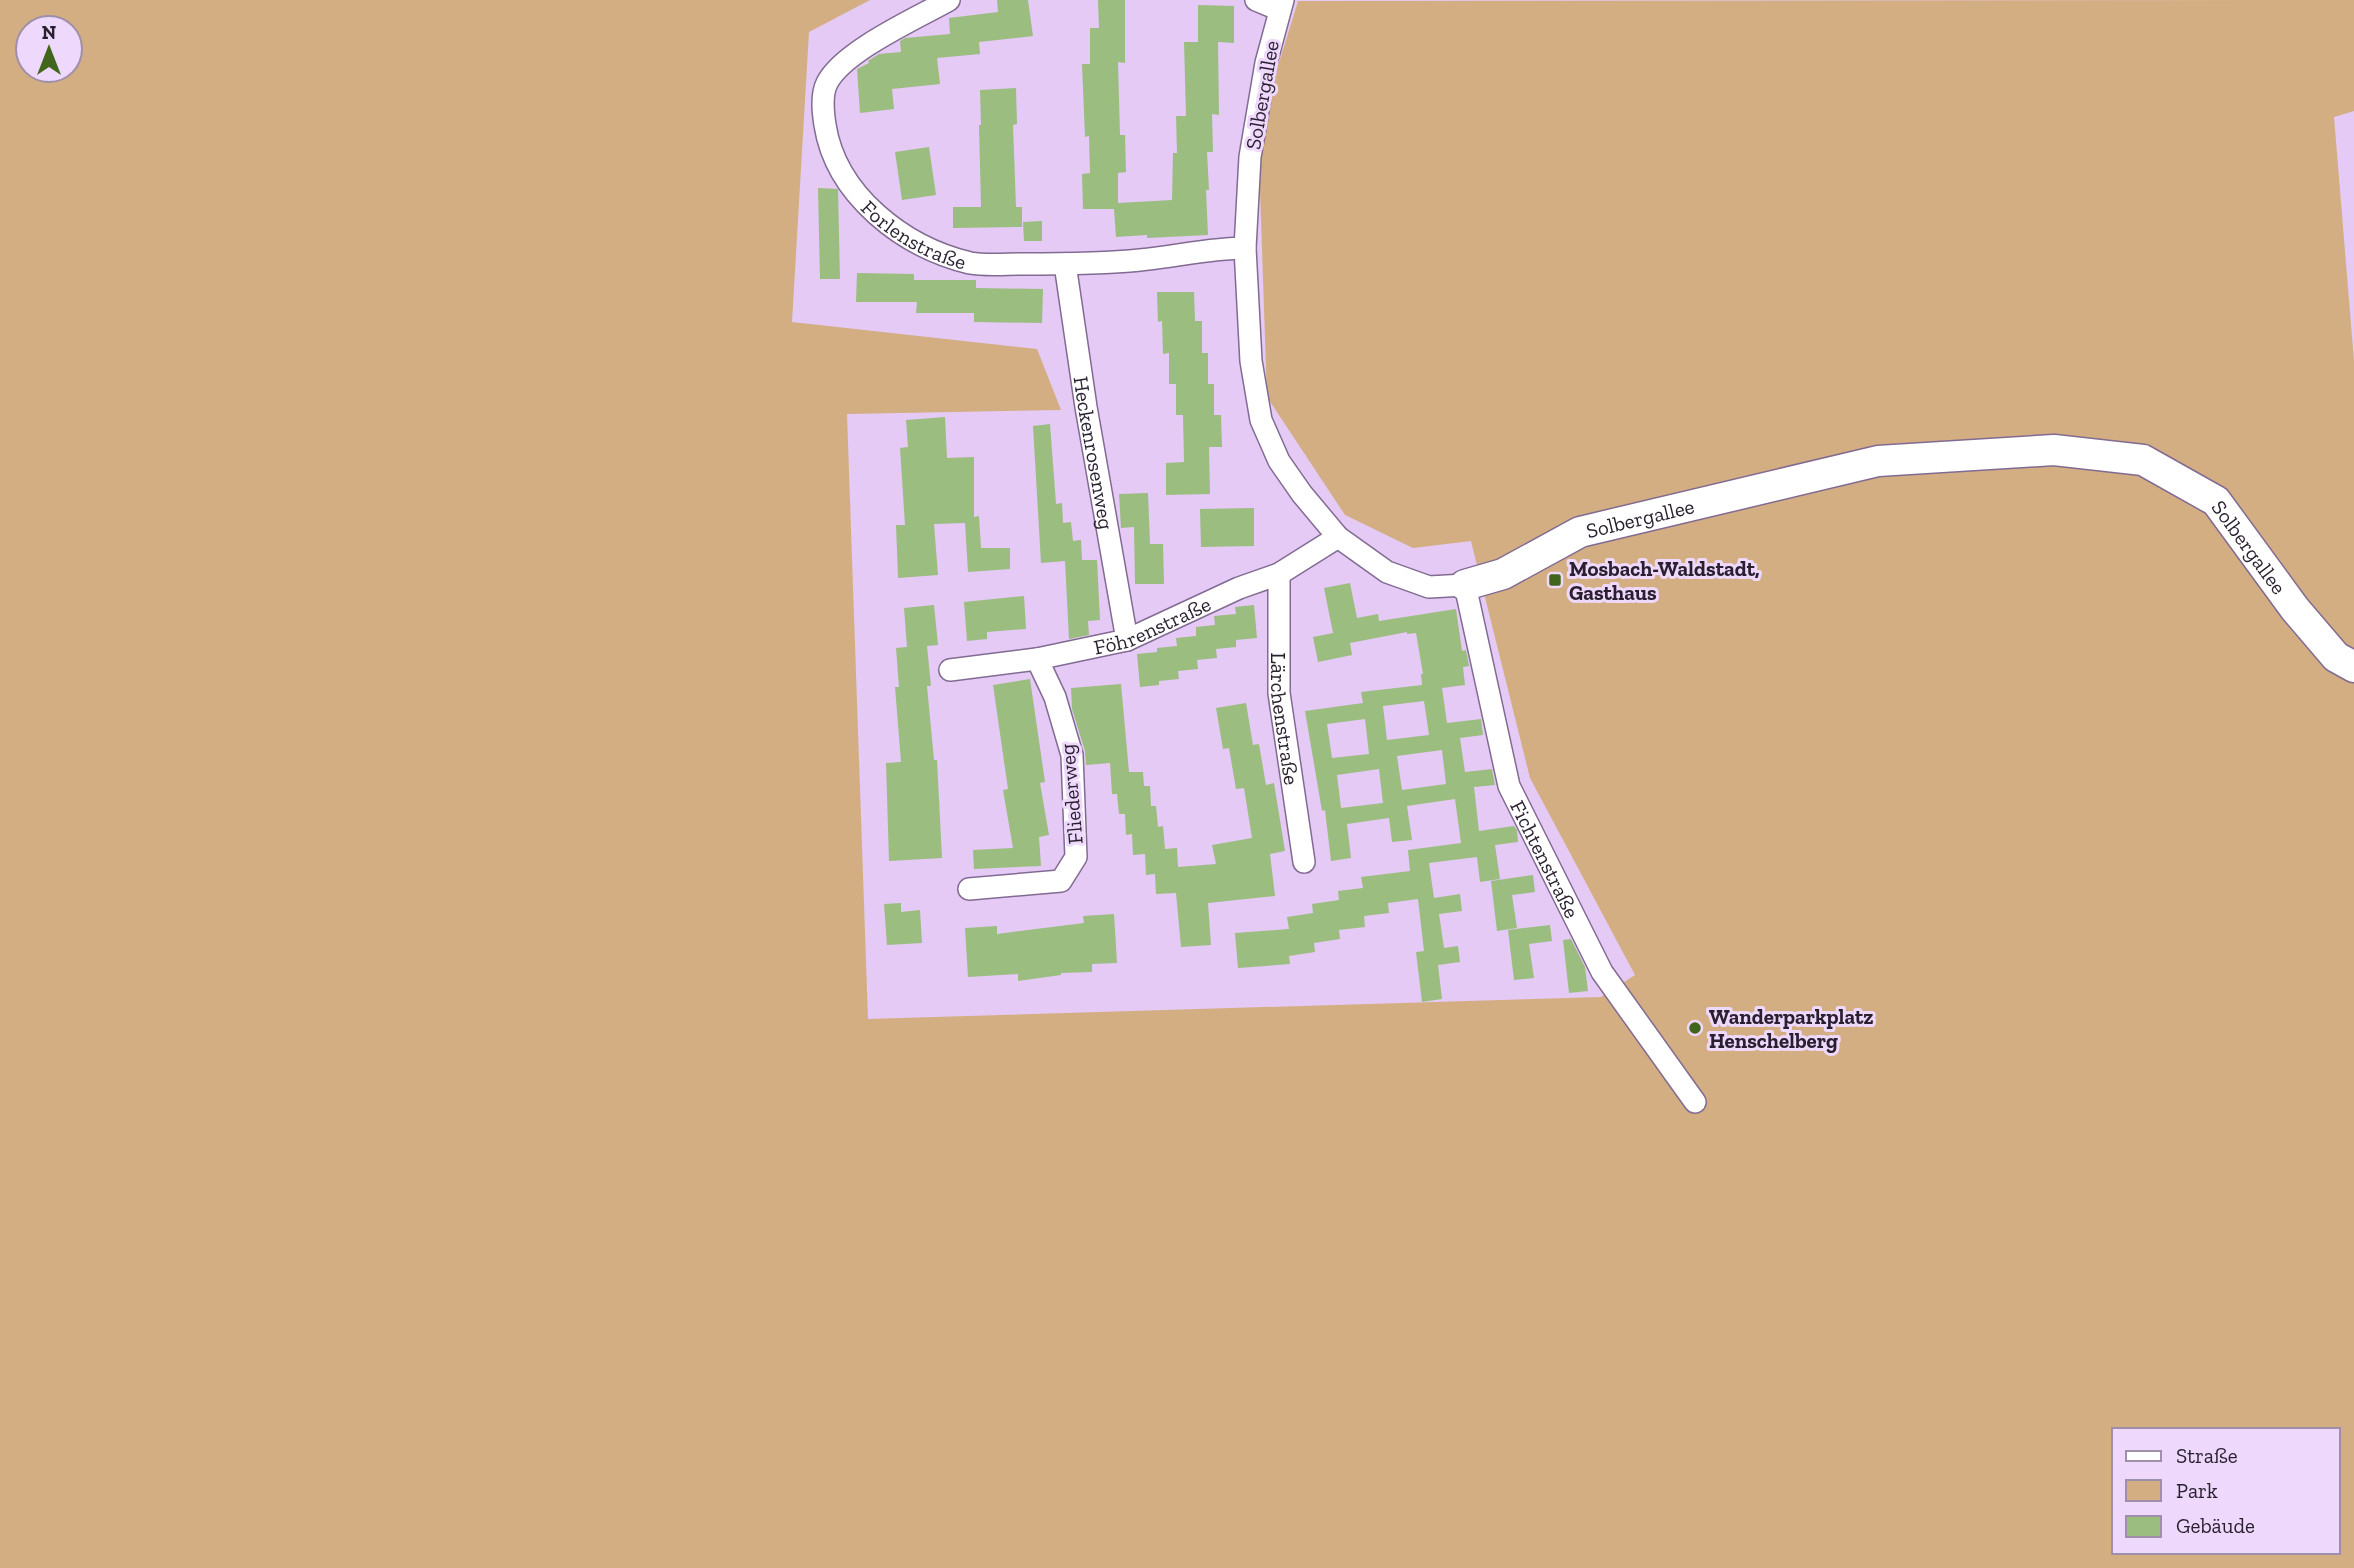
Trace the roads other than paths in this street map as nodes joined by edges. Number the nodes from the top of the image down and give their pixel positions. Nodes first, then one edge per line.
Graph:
1 (949, 0) edge
2 (1256, 0) edge
3 (1281, 5) edge
4 (1245, 248) junction
5 (1065, 264) junction
6 (1338, 537) junction
7 (1279, 574) junction
8 (1465, 585) junction
9 (1127, 640) junction
10 (1037, 659) junction
11 (2354, 667) edge
12 (950, 670) dead end
13 (1304, 862) dead end
14 (969, 889) dead end
15 (1695, 1102) dead end

1 - 5 street, Forlenstraße
2 - 3 street
3 - 4 street, Solbergallee
4 - 5 street, Forlenstraße
4 - 6 street, Solbergallee
5 - 9 street, Heckenrosenweg
6 - 7 street, Föhrenstraße
6 - 8 street, Solbergallee
7 - 9 street, Föhrenstraße
7 - 13 street, Lärchenstraße
8 - 11 street, Solbergallee
8 - 15 street, Fichtenstraße
9 - 10 street, Föhrenstraße
10 - 12 street, Föhrenstraße
10 - 14 street, Fliederweg

